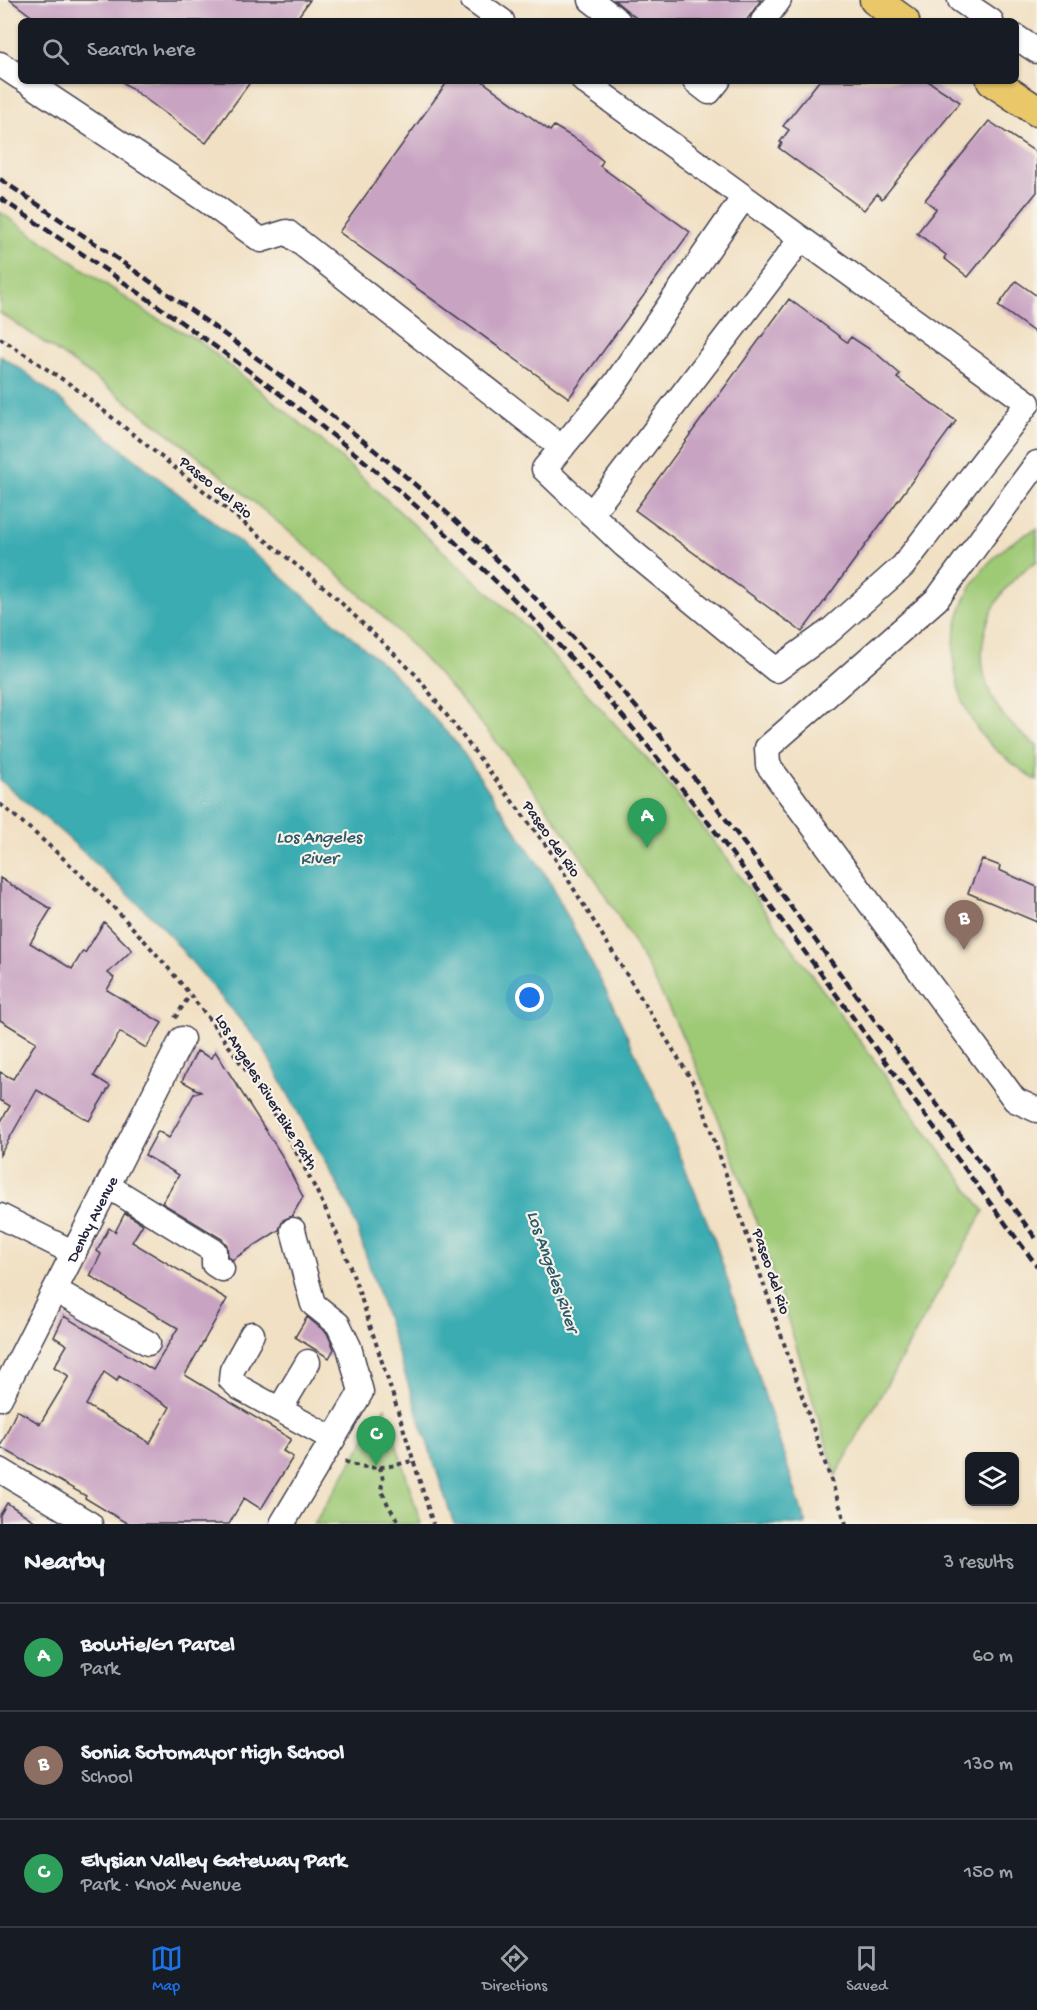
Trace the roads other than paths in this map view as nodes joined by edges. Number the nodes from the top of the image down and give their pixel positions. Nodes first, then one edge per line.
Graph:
1 (473, 0) edge
2 (591, 0) edge
3 (779, 0) edge
4 (875, 0) edge
5 (960, 0) edge
6 (498, 18) edge
7 (614, 18) edge
8 (765, 18) edge
9 (900, 18) edge
10 (987, 18) edge
11 (1019, 39) edge
12 (1037, 51) edge
13 (0, 64) edge
14 (18, 76) edge
15 (31, 84) edge
16 (588, 84) edge
17 (699, 84) edge
18 (716, 84) edge
19 (996, 84) edge
20 (1037, 111) edge
21 (744, 197) junction
22 (801, 239) junction
23 (562, 448) junction
24 (1037, 463) edge
25 (591, 514) junction
26 (182, 1039) dead end
27 (1037, 1110) edge
28 (108, 1186) junction
29 (0, 1216) edge
30 (292, 1230) dead end
31 (74, 1253) junction
32 (222, 1269) dead end
33 (55, 1290) junction
34 (252, 1334) dead end
35 (148, 1343) dead end
36 (308, 1362) dead end
37 (0, 1398) edge
38 (280, 1409) junction
39 (330, 1445) junction
40 (0, 1470) edge
41 (90, 1524) edge
42 (282, 1524) edge

1 - 6 street
2 - 7 street
3 - 8 street
4 - 9 main road
5 - 10 street
11 - 12 street
13 - 14 street
15 - 23 street
16 - 21 street
17 - 18 street
19 - 20 main road
21 - 22 street
21 - 23 street
22 - 25 street
22 - 25 street
23 - 25 street
24 - 27 street
26 - 28 street, Denby Avenue
28 - 31 street, Denby Avenue
28 - 32 street
29 - 31 street
30 - 39 street
31 - 33 street, Denby Avenue
33 - 35 street
33 - 37 street, Denby Avenue
34 - 38 street
36 - 38 street
38 - 39 street
39 - 42 street
40 - 41 street

